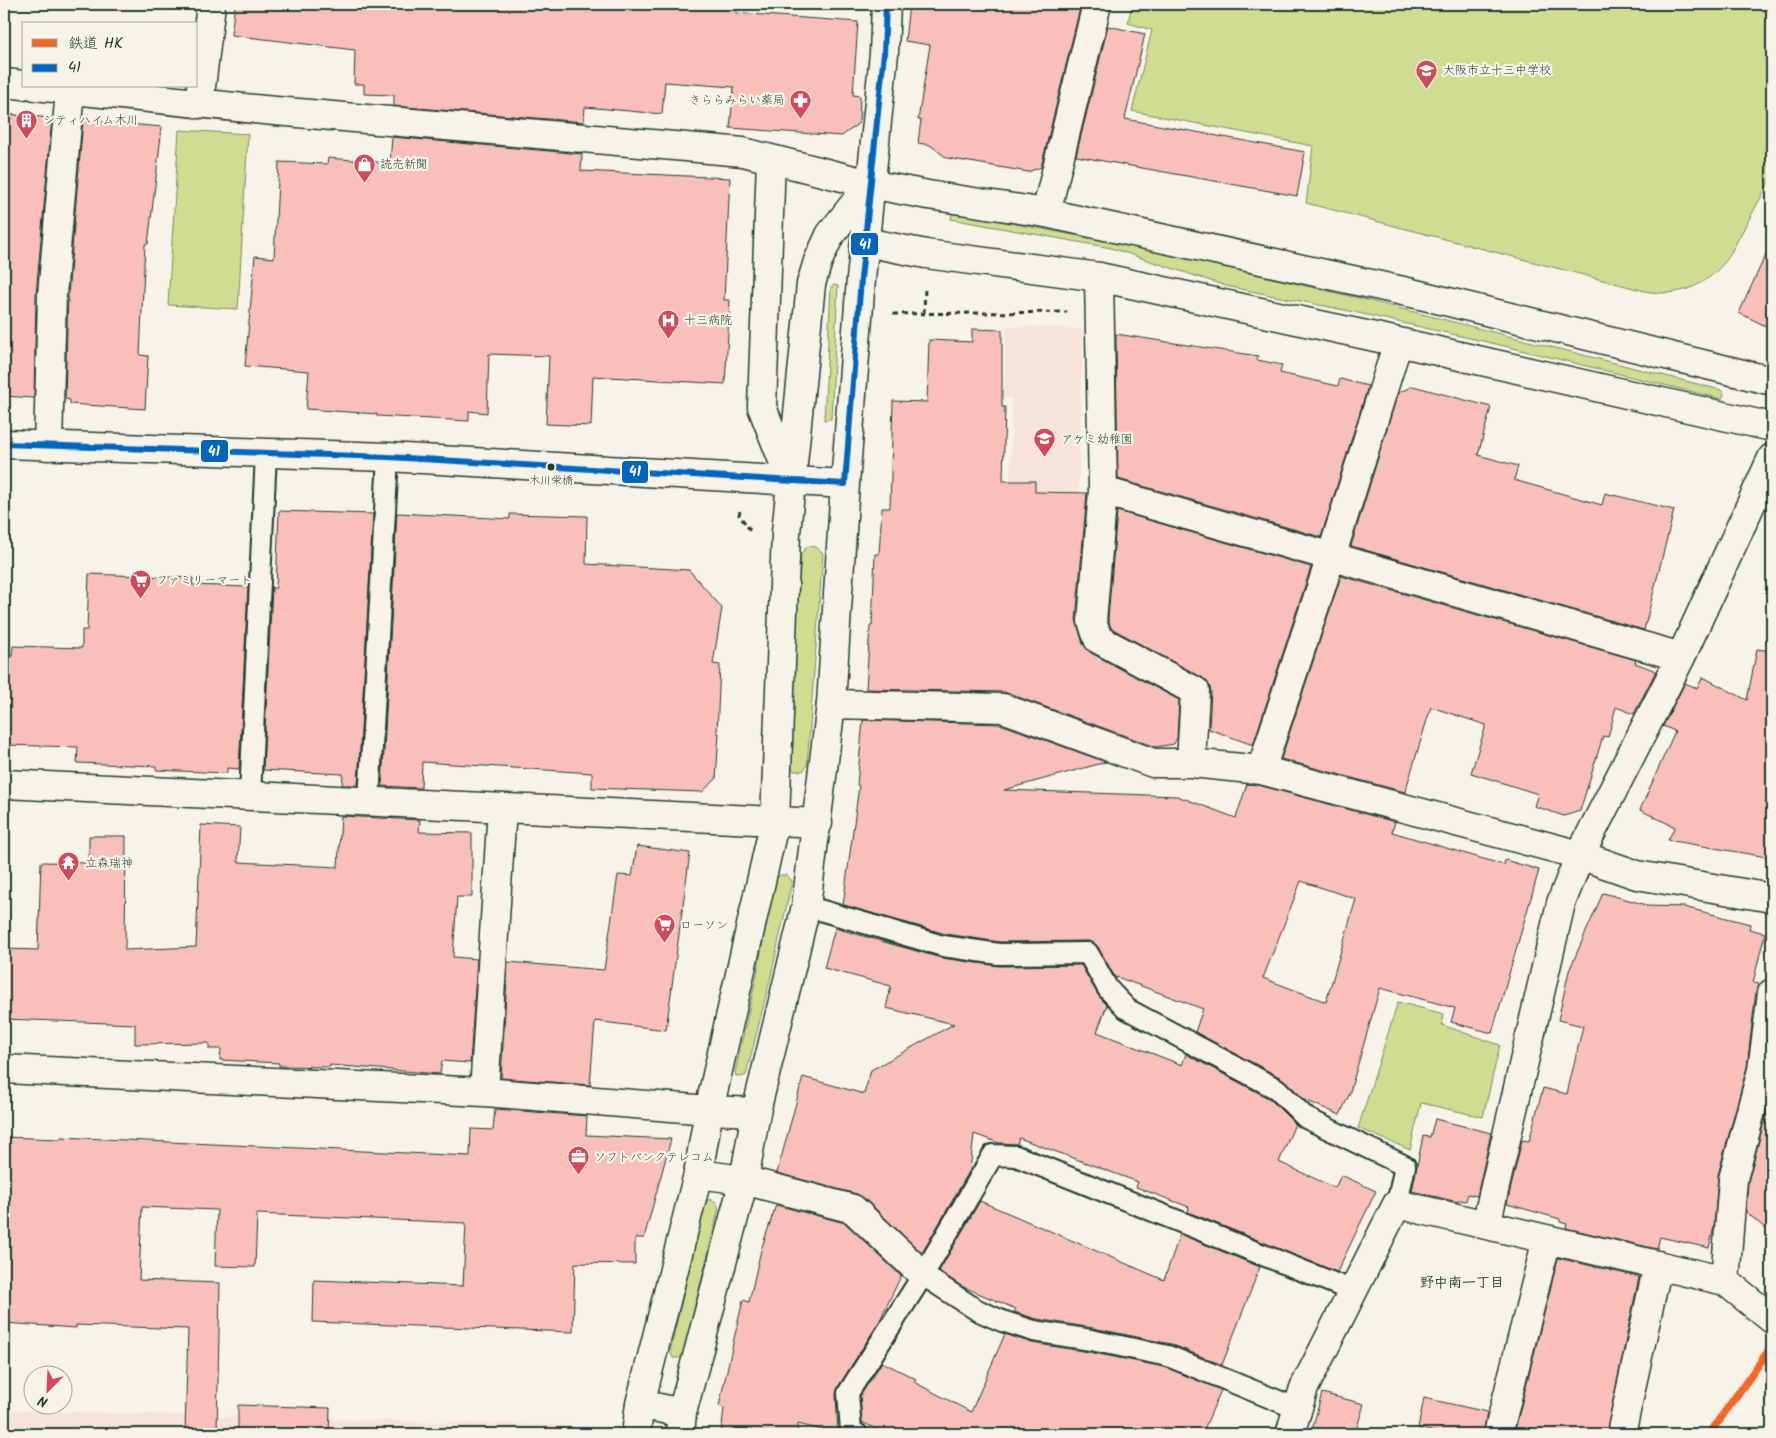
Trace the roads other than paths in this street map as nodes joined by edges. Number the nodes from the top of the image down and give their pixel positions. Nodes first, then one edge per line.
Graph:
1 (211, 4) edge
2 (886, 4) edge
3 (1097, 4) edge
4 (4, 83) edge
5 (22, 85) edge
6 (52, 88) edge
7 (70, 90) junction
8 (200, 104) junction
9 (771, 160) junction
10 (870, 184) junction
11 (1046, 213) junction
12 (865, 242) junction
13 (1099, 277) junction
14 (1398, 342) junction
15 (1772, 381) edge
16 (1772, 427) edge
17 (4, 444) edge
18 (48, 446) junction
19 (266, 453) junction
20 (388, 457) junction
21 (1772, 458) edge
22 (791, 481) junction
23 (845, 484) junction
24 (1103, 492) junction
25 (1331, 557) junction
26 (1681, 657) junction
27 (831, 704) junction
28 (1192, 763) junction
29 (1261, 770) junction
30 (4, 784) edge
31 (250, 796) junction
32 (369, 801) junction
33 (502, 808) junction
34 (775, 820) junction
35 (818, 823) junction
36 (1580, 855) junction
37 (1772, 898) edge
38 (806, 906) junction
39 (1772, 993) edge
40 (4, 1069) edge
41 (1767, 1072) edge
42 (484, 1092) junction
43 (709, 1110) junction
44 (756, 1112) junction
45 (698, 1174) junction
46 (744, 1180) junction
47 (1397, 1204) junction
48 (1486, 1225) junction
49 (1547, 1239) junction
50 (1658, 1265) junction
51 (923, 1275) junction
52 (1725, 1281) junction
53 (1353, 1290) junction
54 (1772, 1319) edge
55 (640, 1404) junction
56 (1298, 1408) junction
57 (681, 1424) edge
58 (636, 1434) edge
59 (857, 1434) edge
60 (1290, 1434) edge
61 (1498, 1434) edge
62 (1622, 1434) edge

1 - 8 street
2 - 10 street
3 - 11 street
4 - 5 street
6 - 7 street
7 - 8 street
7 - 18 street
8 - 9 street
9 - 10 street
9 - 22 street
10 - 11 street
10 - 12 street
10 - 22 street
11 - 15 street
12 - 13 street
12 - 23 street
13 - 14 street
13 - 24 street
14 - 16 street
14 - 25 street
17 - 18 street
18 - 19 street
19 - 20 street
19 - 31 lane
20 - 22 street
20 - 32 lane
21 - 26 street
22 - 23 street
22 - 34 street
23 - 27 street
24 - 25 street
24 - 28 street
25 - 26 street
25 - 29 street
26 - 36 street
27 - 28 street
27 - 35 street
28 - 29 street
29 - 36 street
30 - 31 street
31 - 32 street
32 - 33 street
33 - 34 street
33 - 42 street
34 - 35 street
34 - 43 street
35 - 38 street
36 - 37 street
36 - 48 street
38 - 44 street
38 - 47 lane
39 - 41 street
40 - 42 street
41 - 52 street
42 - 43 street
43 - 44 street
43 - 45 street
44 - 46 street
45 - 46 street
45 - 55 street
46 - 51 street
46 - 57 street
47 - 48 street
47 - 53 street
48 - 49 street
49 - 50 street
49 - 61 street
50 - 52 street
50 - 62 street
51 - 53 lane
51 - 56 lane
51 - 59 lane
52 - 54 street
53 - 56 street
55 - 57 street
55 - 58 street
56 - 60 street

